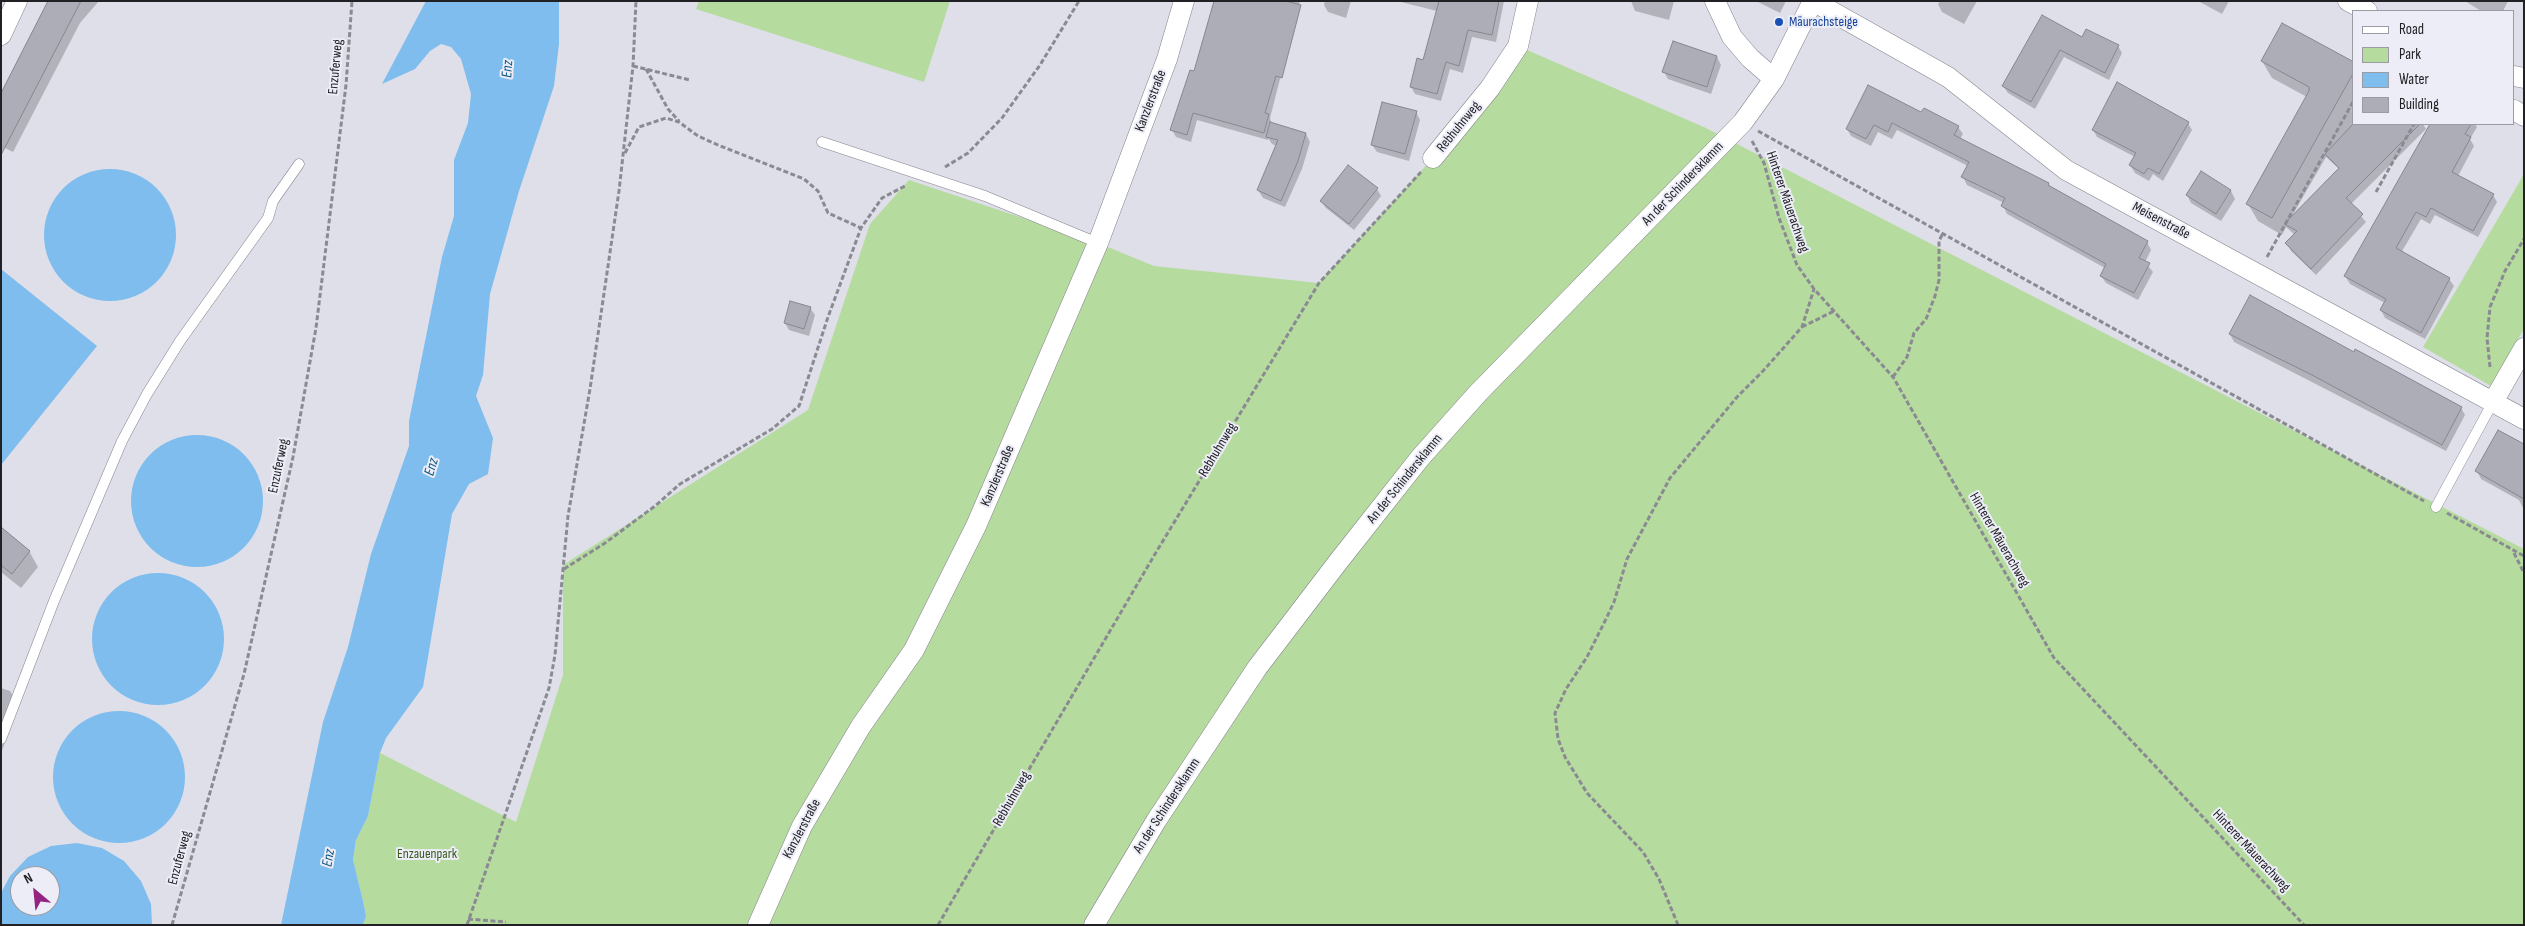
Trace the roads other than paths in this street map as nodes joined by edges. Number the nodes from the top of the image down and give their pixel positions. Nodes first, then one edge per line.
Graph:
1 (17, 1) edge
2 (1184, 1) edge
3 (1528, 1) edge
4 (1715, 1) edge
5 (1813, 1) edge
6 (2348, 1) edge
7 (2364, 10) edge
8 (1, 35) edge
9 (1774, 79) junction
10 (822, 142) dead end
11 (1433, 158) road end
12 (299, 164) dead end
13 (1098, 243) junction
14 (2524, 348) edge
15 (2498, 393) junction
16 (2524, 419) edge
17 (2436, 508) road end
18 (1, 739) edge
19 (758, 925) edge
20 (1094, 925) edge

1 - 8 street
2 - 13 street, Kanzlerstraße
3 - 11 street, Rebhuhnweg
4 - 9 street
5 - 9 street, An der Schindersklamm
5 - 15 street, Meisenstraße
6 - 7 street
9 - 20 street, An der Schindersklamm
10 - 13 lane
12 - 18 lane
13 - 19 street, Kanzlerstraße
14 - 15 street
15 - 16 street, Meisenstraße
15 - 17 lane

